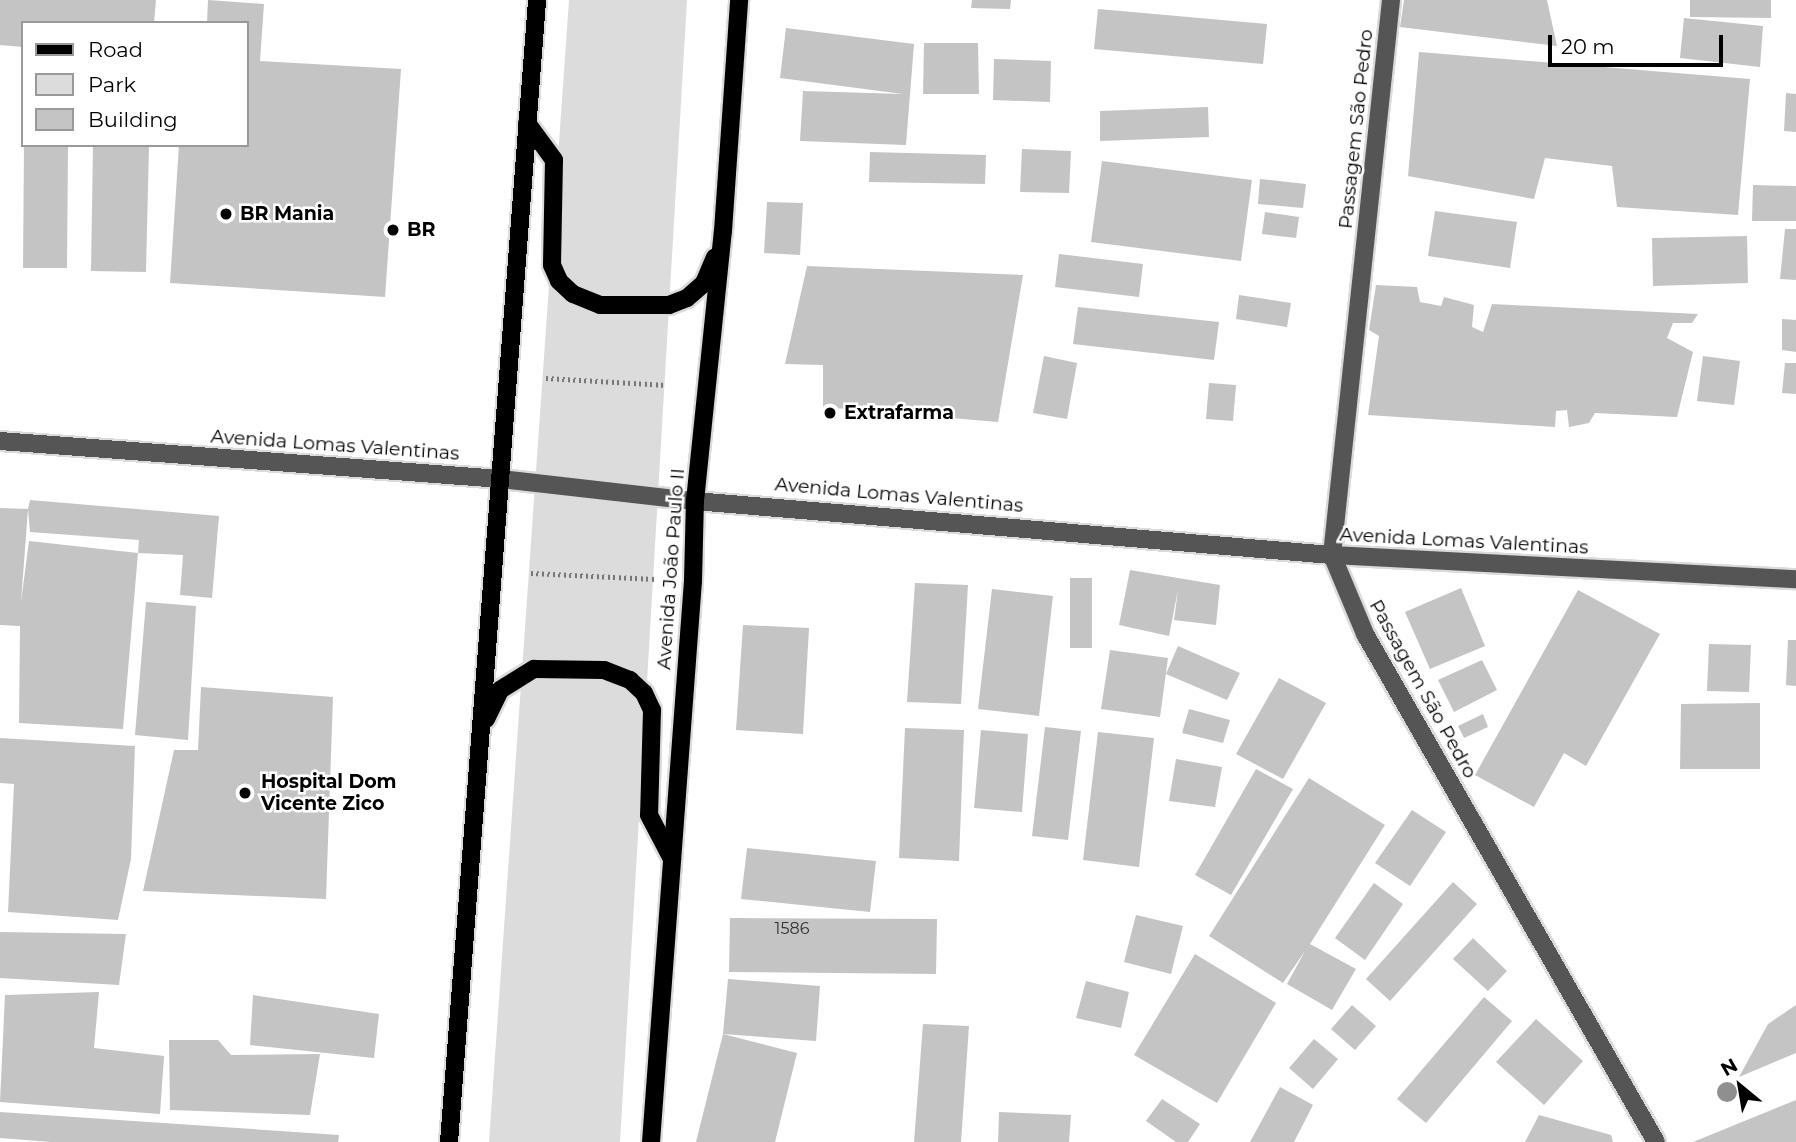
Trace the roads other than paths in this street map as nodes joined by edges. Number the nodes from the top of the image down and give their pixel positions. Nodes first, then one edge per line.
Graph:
1 (537, 0) edge
2 (739, 0) edge
3 (1391, 0) edge
4 (527, 123) junction
5 (723, 231) junction
6 (0, 441) edge
7 (501, 479) junction
8 (695, 501) junction
9 (1332, 555) junction
10 (1796, 579) edge
11 (479, 738) junction
12 (671, 859) junction
13 (449, 1142) edge
14 (651, 1142) edge
15 (1656, 1142) edge

1 - 4 main road
2 - 5 main road, Avenida João Paulo II
3 - 9 street, Passagem São Pedro
4 - 5 main road
4 - 7 main road
5 - 8 main road, Avenida João Paulo II
6 - 7 street, Avenida Lomas Valentinas
7 - 8 street, Avenida Lomas Valentinas
7 - 11 main road
8 - 9 street, Avenida Lomas Valentinas
8 - 12 main road, Avenida João Paulo II
9 - 10 street, Avenida Lomas Valentinas
9 - 15 street, Passagem São Pedro
11 - 12 main road
11 - 13 main road
12 - 14 main road, Avenida João Paulo II

